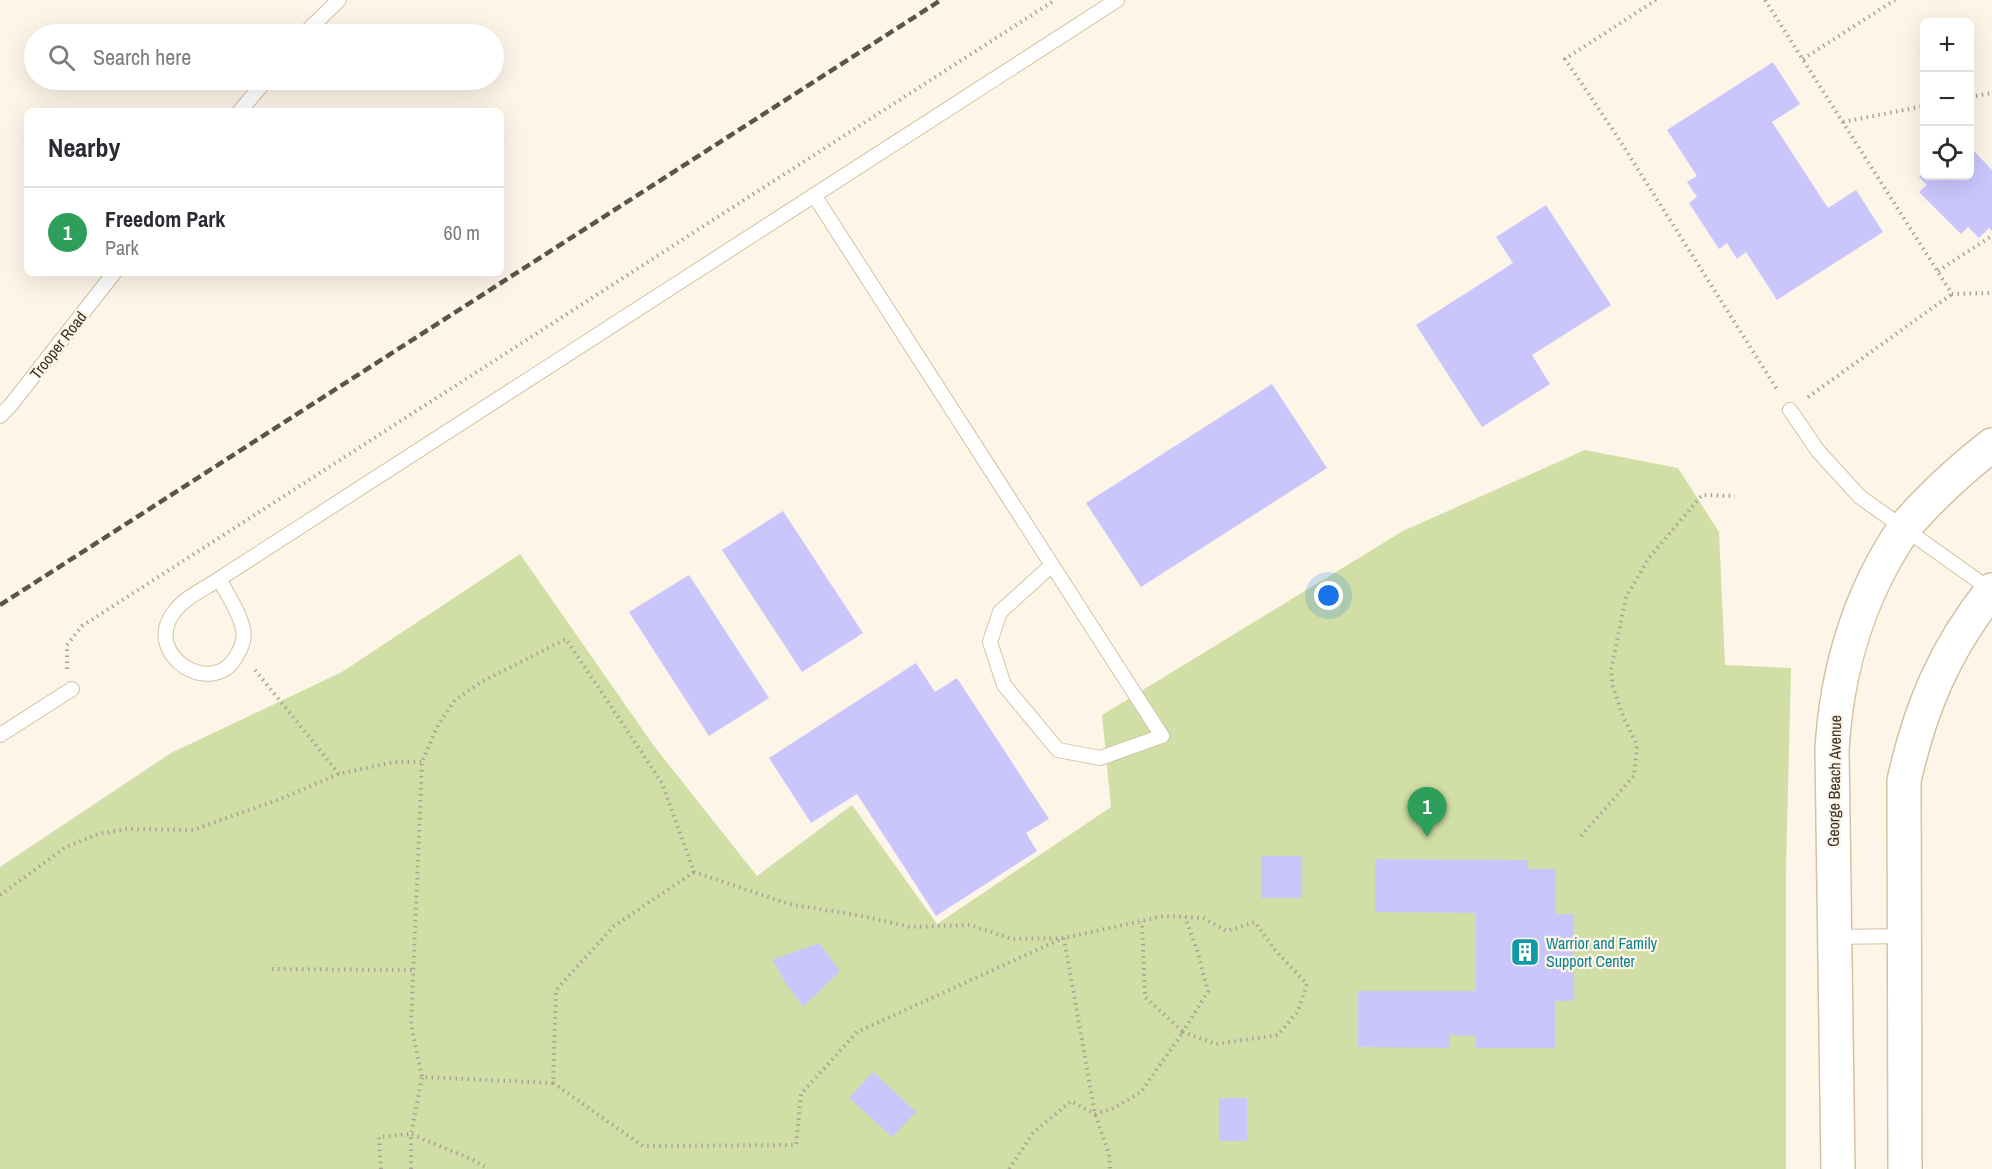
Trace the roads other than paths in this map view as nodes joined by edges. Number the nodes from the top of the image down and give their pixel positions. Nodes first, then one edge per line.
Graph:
1 (339, 0) edge
2 (1117, 0) edge
3 (314, 24) edge
4 (258, 90) edge
5 (243, 108) edge
6 (814, 195) junction
7 (112, 276) edge
8 (1790, 410) road end
9 (0, 416) edge
10 (1992, 445) edge
11 (1904, 528) junction
12 (1052, 565) junction
13 (219, 579) junction
14 (1992, 590) edge
15 (72, 689) road end
16 (0, 735) edge
17 (1904, 936) junction
18 (1834, 937) junction
19 (1838, 1169) edge
20 (1905, 1169) edge

1 - 3 lane
2 - 6 lane
4 - 5 lane
6 - 12 lane
6 - 13 lane
7 - 9 lane, Trooper Road
8 - 11 lane
10 - 11 street, George Beach Avenue
11 - 14 lane
11 - 18 street, George Beach Avenue
12 - 12 lane
13 - 13 lane
14 - 17 street
15 - 16 lane
17 - 18 lane
17 - 20 street
18 - 19 street, George Beach Avenue

